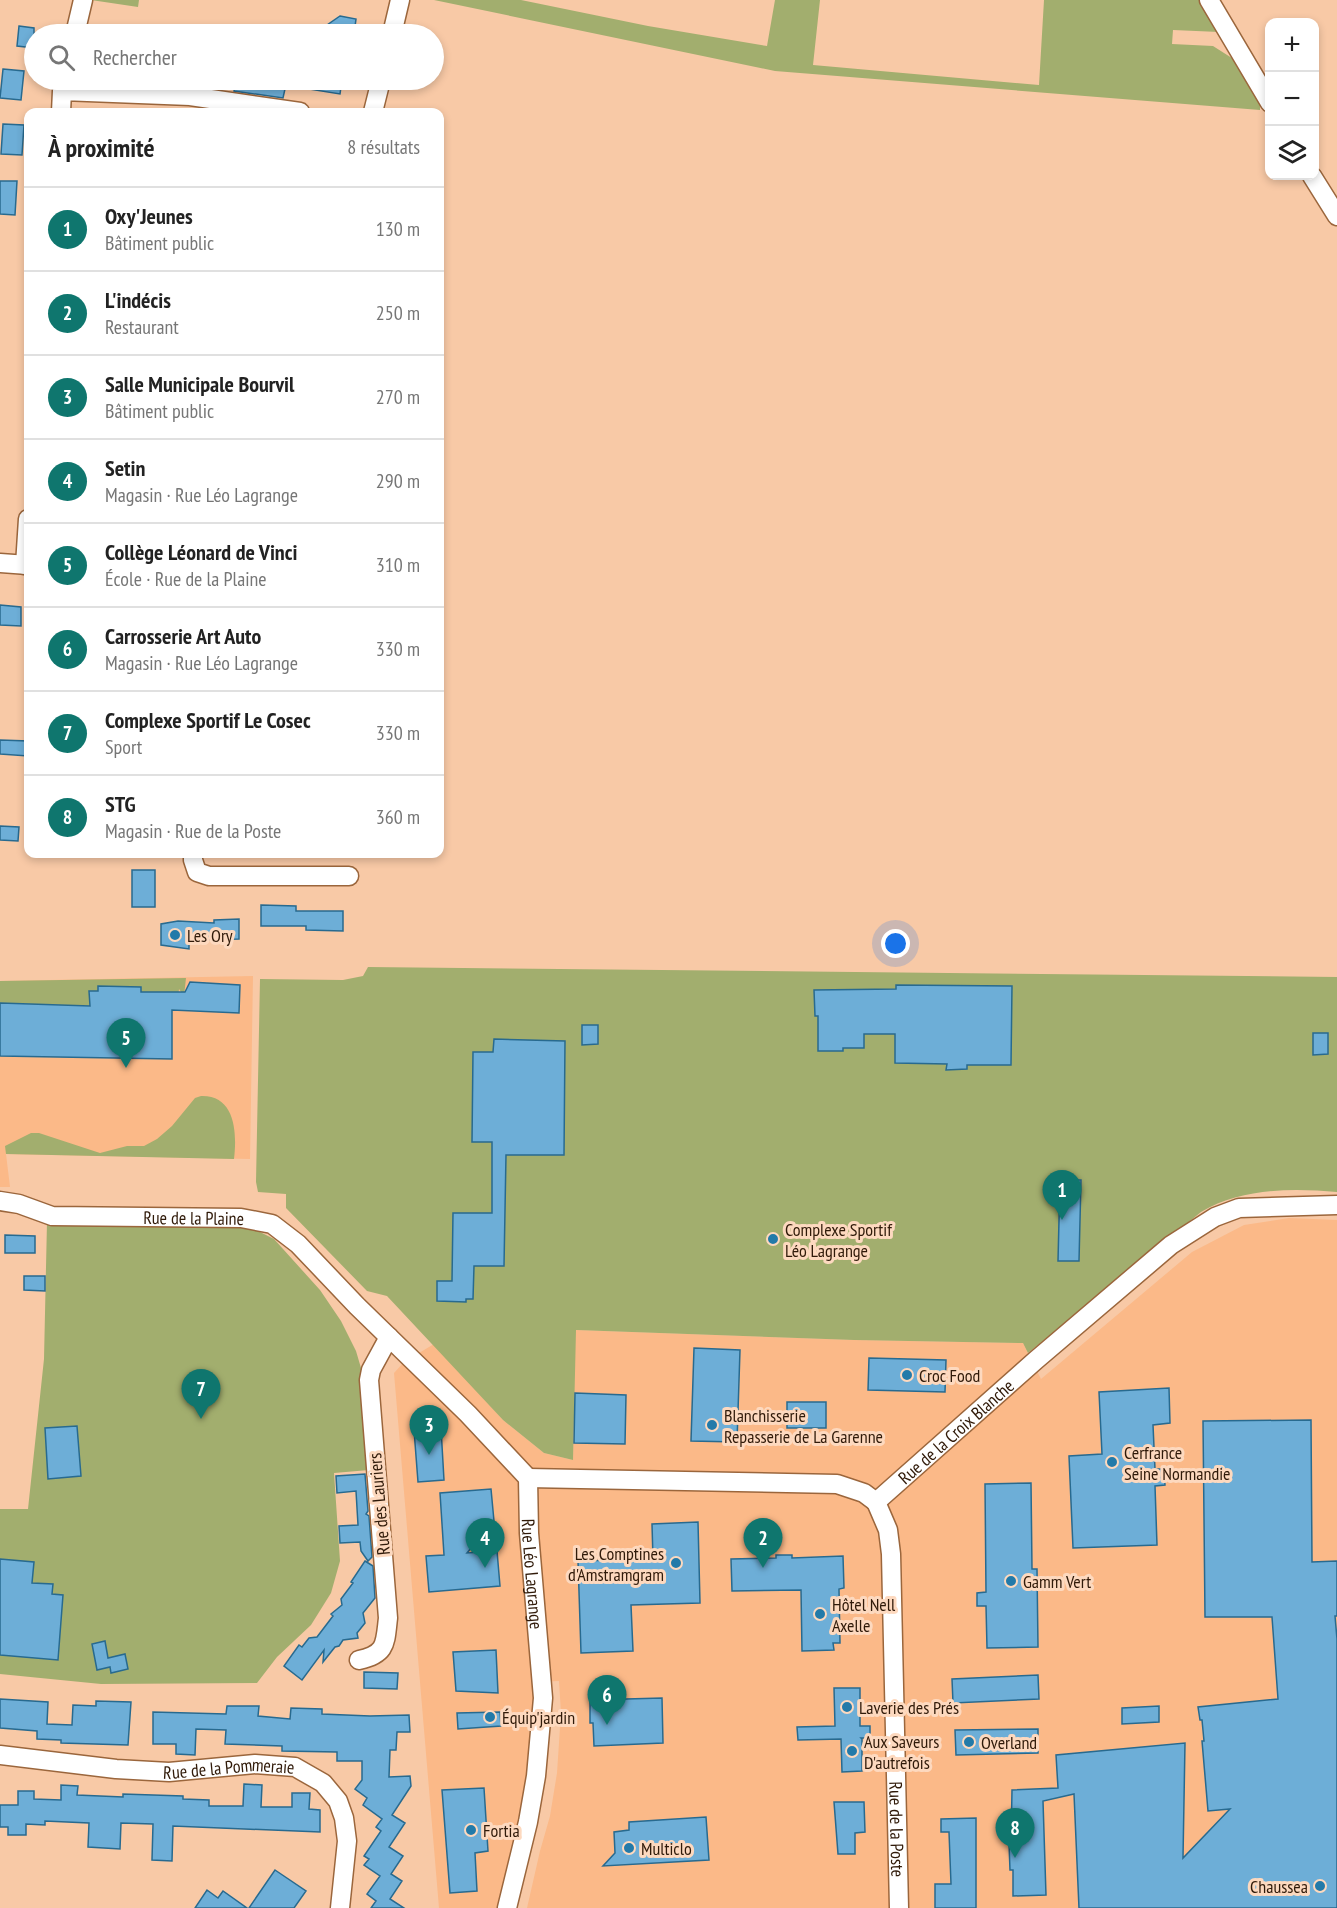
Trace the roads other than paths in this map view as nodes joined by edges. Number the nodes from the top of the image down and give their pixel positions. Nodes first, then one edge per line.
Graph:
1 (83, 0) edge
2 (400, 0) edge
3 (1209, 0) edge
4 (77, 24) edge
5 (394, 24) edge
6 (63, 90) edge
7 (121, 90) edge
8 (378, 90) edge
9 (1265, 96) edge
10 (61, 108) edge
11 (250, 108) edge
12 (374, 108) edge
13 (1314, 180) edge
14 (1337, 216) edge
15 (0, 563) edge
16 (24, 565) edge
17 (193, 858) edge
18 (349, 876) dead end
19 (0, 1201) edge
20 (1337, 1205) edge
21 (389, 1337) junction
22 (528, 1478) junction
23 (876, 1502) junction
24 (359, 1660) dead end
25 (0, 1755) edge
26 (340, 1908) edge
27 (507, 1908) edge
28 (899, 1908) edge

1 - 4 street
2 - 5 street
3 - 9 street
6 - 10 street
7 - 11 street
8 - 12 street
13 - 14 street
15 - 16 street
17 - 18 street
19 - 21 street, Rue de la Plaine
20 - 23 street, Rue de la Croix Blanche
21 - 22 street
21 - 24 street, Rue des Lauriers
22 - 23 street
22 - 27 street, Rue Léo Lagrange
23 - 28 street, Rue de la Poste
25 - 26 street, Rue de la Pommeraie

